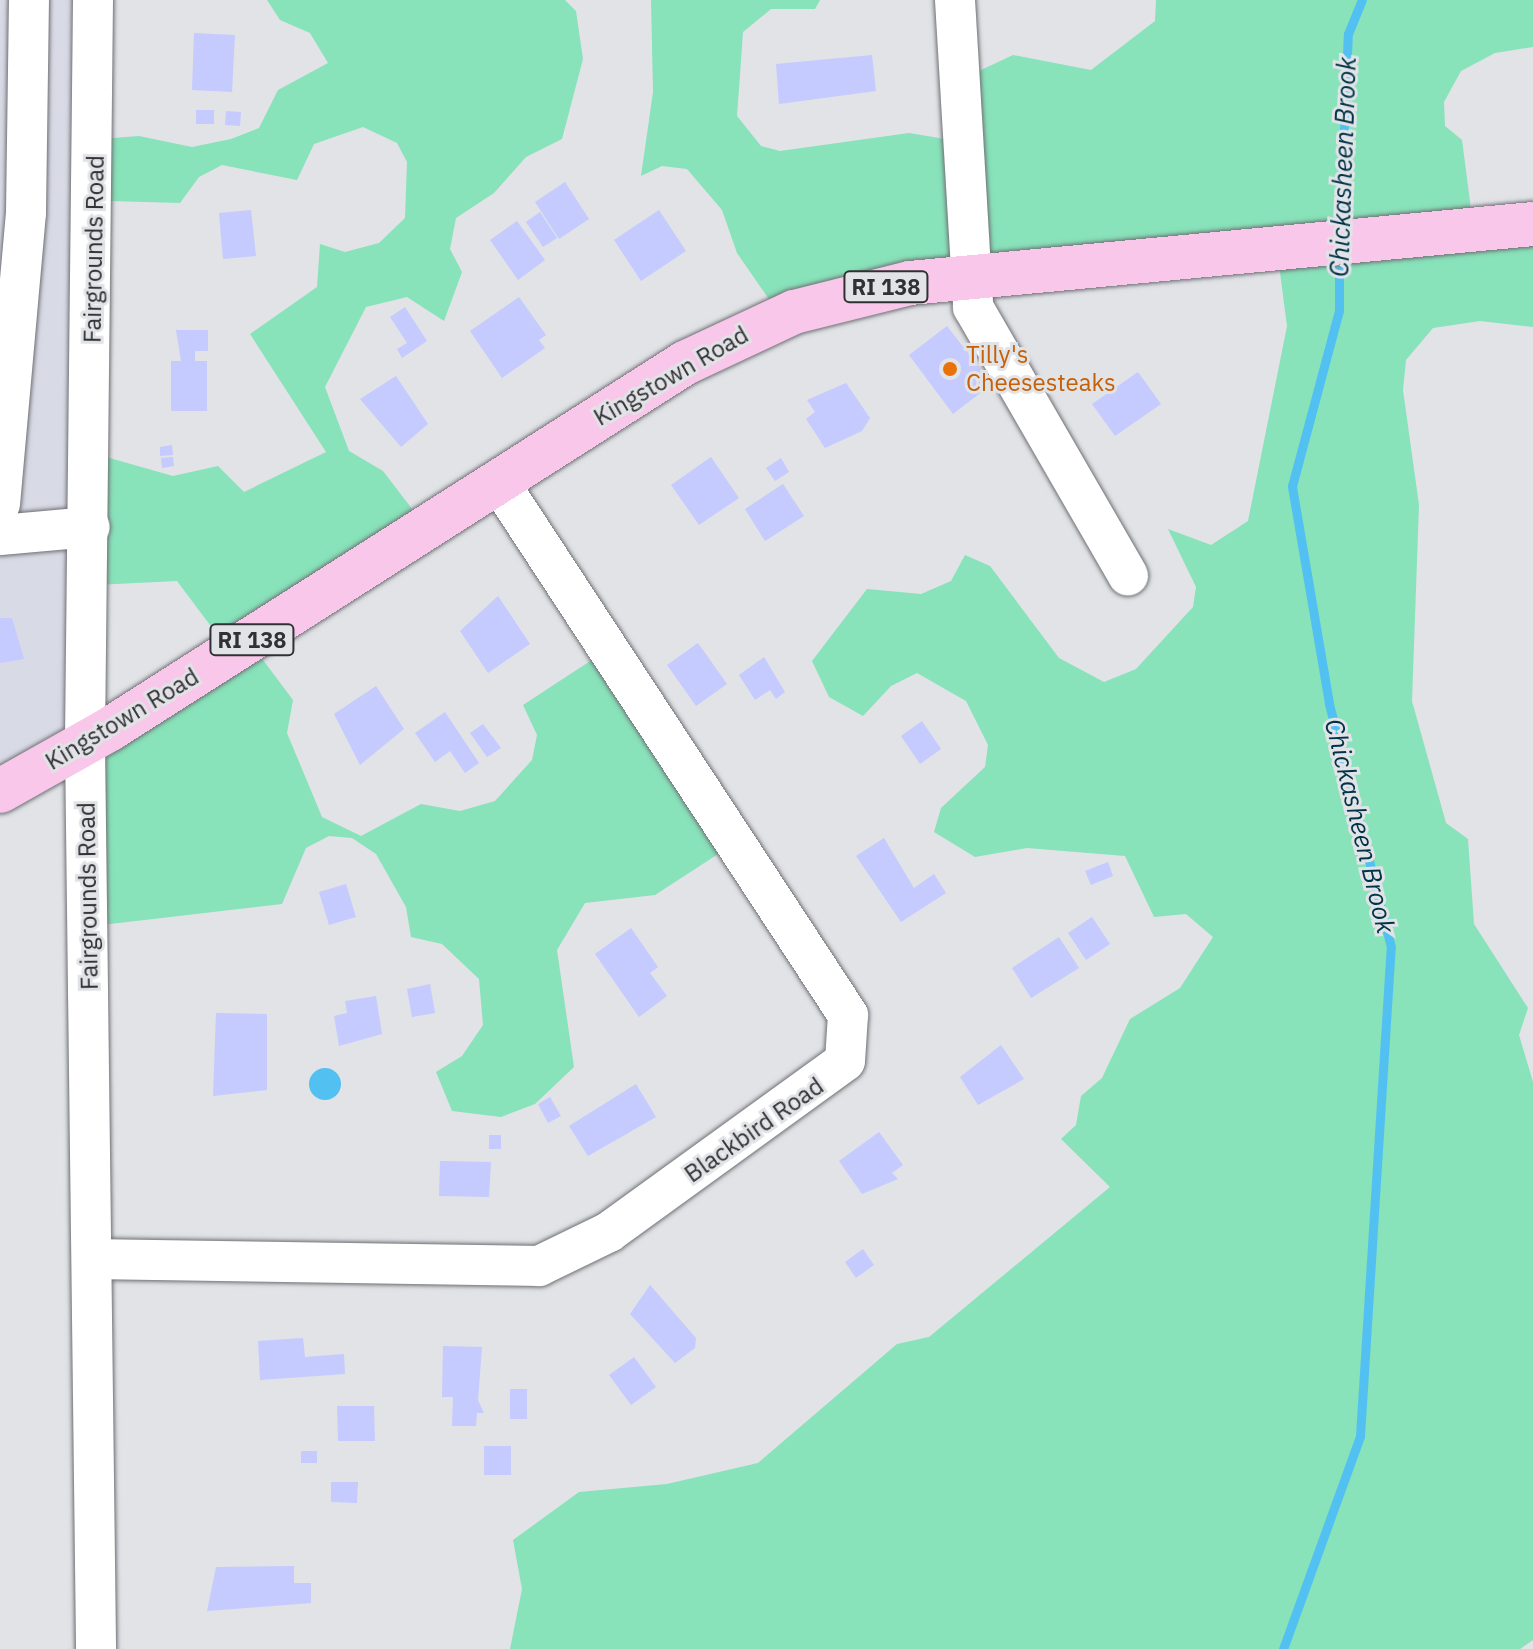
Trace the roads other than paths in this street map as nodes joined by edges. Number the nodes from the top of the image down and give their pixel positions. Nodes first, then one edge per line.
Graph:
1 (29, 0) edge
2 (93, 0) edge
3 (955, 0) edge
4 (1533, 224) edge
5 (970, 276) junction
6 (500, 484) junction
7 (0, 504) edge
8 (90, 527) junction
9 (0, 535) edge
10 (1128, 575) dead end
11 (85, 744) junction
12 (0, 791) edge
13 (94, 1259) junction
14 (96, 1649) edge

1 - 7 street
2 - 8 street, Fairgrounds Road
3 - 5 street
4 - 5 main road, Kingstown Road / RI 138
5 - 6 main road, Kingstown Road / RI 138
5 - 10 street
6 - 11 main road, Kingstown Road / RI 138
6 - 13 street, Blackbird Road
8 - 9 street
8 - 11 street, Fairgrounds Road
11 - 12 main road, Kingstown Road / RI 138
11 - 13 street, Fairgrounds Road
13 - 14 street, Fairgrounds Road

